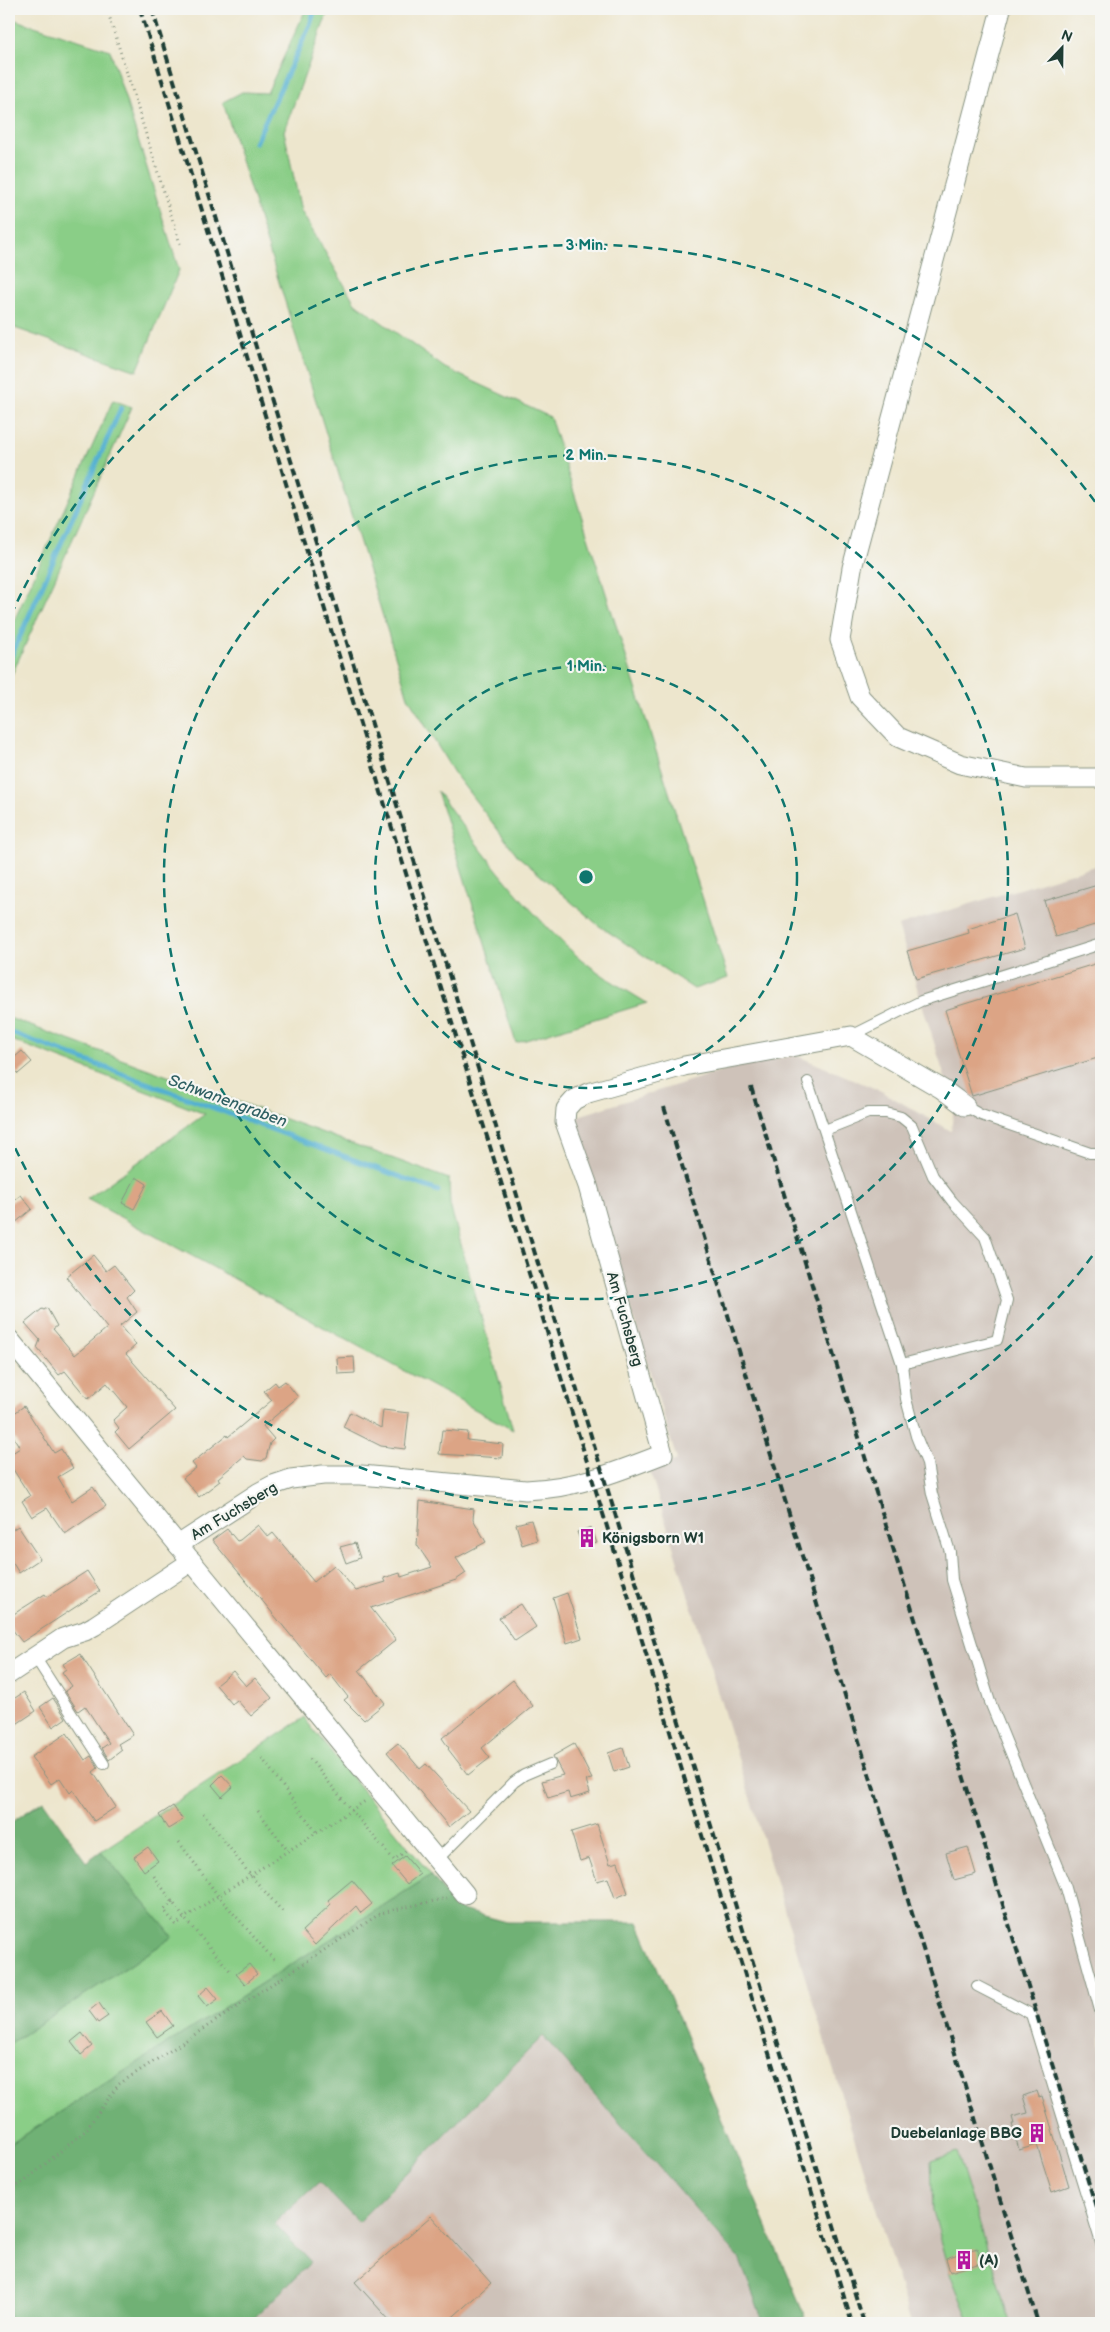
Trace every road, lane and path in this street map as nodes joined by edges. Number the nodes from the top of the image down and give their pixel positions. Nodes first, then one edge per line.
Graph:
1 (107, 9) edge
2 (1001, 9) edge
3 (181, 247) dead end
4 (1101, 778) edge
5 (1101, 944) edge
6 (851, 1036) junction
7 (808, 1082) dead end
8 (965, 1106) joint
9 (826, 1130) junction
10 (1101, 1153) edge
11 (9, 1340) edge
12 (902, 1364) junction
13 (178, 1545) junction
14 (192, 1561) junction
15 (34, 1657) junction
16 (9, 1674) edge
17 (262, 1758) dead end
18 (310, 1759) dead end
19 (104, 1764) dead end
20 (550, 1764) dead end
21 (381, 1792) junction
22 (350, 1810) junction
23 (258, 1811) dead end
24 (203, 1813) dead end
25 (317, 1833) junction
26 (420, 1840) junction
27 (179, 1842) dead end
28 (288, 1851) junction
29 (436, 1860) junction
30 (154, 1876) dead end
31 (251, 1876) junction
32 (465, 1894) joint
33 (219, 1896) junction
34 (173, 1902) junction
35 (282, 1911) dead end
36 (184, 1918) junction
37 (274, 1960) dead end
38 (232, 1973) dead end
39 (977, 1986) dead end
40 (1101, 2014) edge
41 (9, 2191) edge
42 (1101, 2242) edge

1 - 3 path
2 - 4 street
5 - 6 lane
6 - 8 street
6 - 13 street, Am Fuchsberg
7 - 9 lane
8 - 10 lane
9 - 12 lane
9 - 12 lane
11 - 13 street, Am Fuchsberg
12 - 40 lane
13 - 14 street, Am Fuchsberg
14 - 15 street, Am Fuchsberg
14 - 21 street, Am Fuchsberg
15 - 16 street, Am Fuchsberg
15 - 19 lane
17 - 25 path
18 - 22 path
20 - 29 lane
21 - 22 path
21 - 26 street, Am Fuchsberg
22 - 25 path
22 - 26 path
23 - 28 path
24 - 31 path
25 - 28 path
26 - 29 street, Am Fuchsberg
27 - 33 path
28 - 31 path
29 - 32 street, Am Fuchsberg
30 - 34 path
31 - 33 path
31 - 35 path
32 - 41 path
33 - 36 path
33 - 37 path
34 - 36 path
34 - 36 path
36 - 38 path
39 - 42 lane

